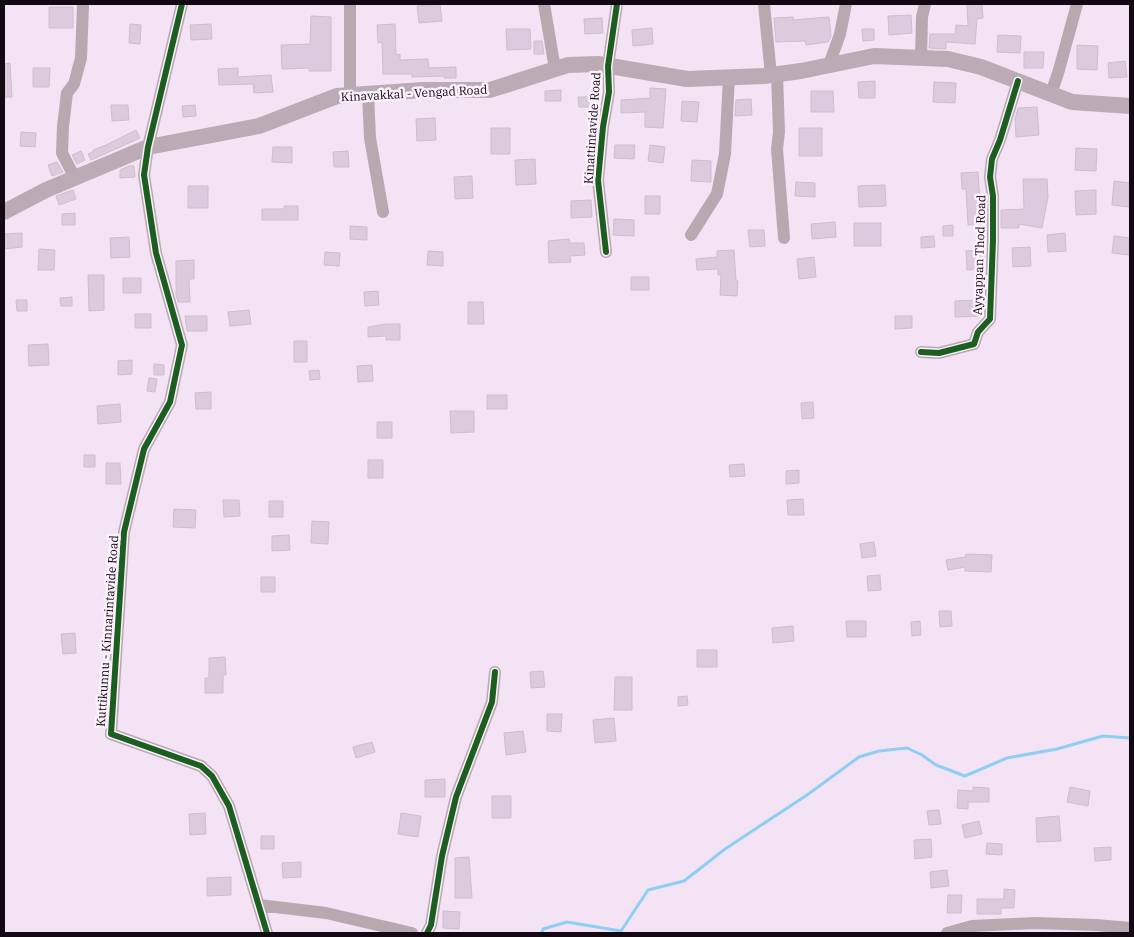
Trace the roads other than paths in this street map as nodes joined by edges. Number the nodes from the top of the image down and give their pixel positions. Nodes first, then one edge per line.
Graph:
1 (182, 4) edge
2 (350, 4) edge
3 (544, 4) edge
4 (617, 4) edge
5 (764, 4) edge
6 (846, 4) edge
7 (925, 4) edge
8 (1077, 4) edge
9 (83, 6) dead end
10 (921, 58) junction
11 (829, 65) junction
12 (608, 66) junction
13 (555, 69) junction
14 (774, 75) junction
15 (729, 77) junction
16 (1018, 82) junction
17 (368, 94) junction
18 (1051, 94) junction
19 (350, 96) junction
20 (1130, 106) edge
21 (148, 147) junction
22 (75, 178) junction
23 (4, 212) edge
24 (383, 212) dead end
25 (690, 234) dead end
26 (784, 238) dead end
27 (606, 252) dead end
28 (920, 352) dead end
29 (495, 672) dead end
30 (259, 905) junction
31 (1130, 928) edge
32 (267, 933) edge
33 (412, 933) edge
34 (427, 933) edge
35 (947, 933) edge

1 - 21 street
2 - 19 street
3 - 13 street
4 - 12 street, Kinattintavide Road
5 - 14 street
6 - 11 street
7 - 10 street
8 - 18 street
9 - 22 street
10 - 11 main road, Kinavakkal - Vengad Road
10 - 16 main road, Kinavakkal - Vengad Road
11 - 14 main road, Kinavakkal - Vengad Road
12 - 13 main road, Kinavakkal - Vengad Road
12 - 15 main road, Kinavakkal - Vengad Road
12 - 27 street, Kinattintavide Road
13 - 17 main road, Kinavakkal - Vengad Road
14 - 15 main road, Kinavakkal - Vengad Road
14 - 26 street
15 - 25 street
16 - 18 main road, Kinavakkal - Vengad Road
16 - 28 street, Ayyappan Thod Road
17 - 19 main road, Kinavakkal - Vengad Road
17 - 24 street
18 - 20 main road, Kinavakkal - Vengad Road
19 - 21 main road, Kinavakkal - Vengad Road
21 - 22 main road, Kinavakkal - Vengad Road
21 - 30 street, Kuttikunnu - Kinnarintavide Road
22 - 23 main road, Kinavakkal - Vengad Road
29 - 34 street
30 - 32 street, Kuttikunnu - Kinnarintavide Road
30 - 33 street
31 - 35 street

